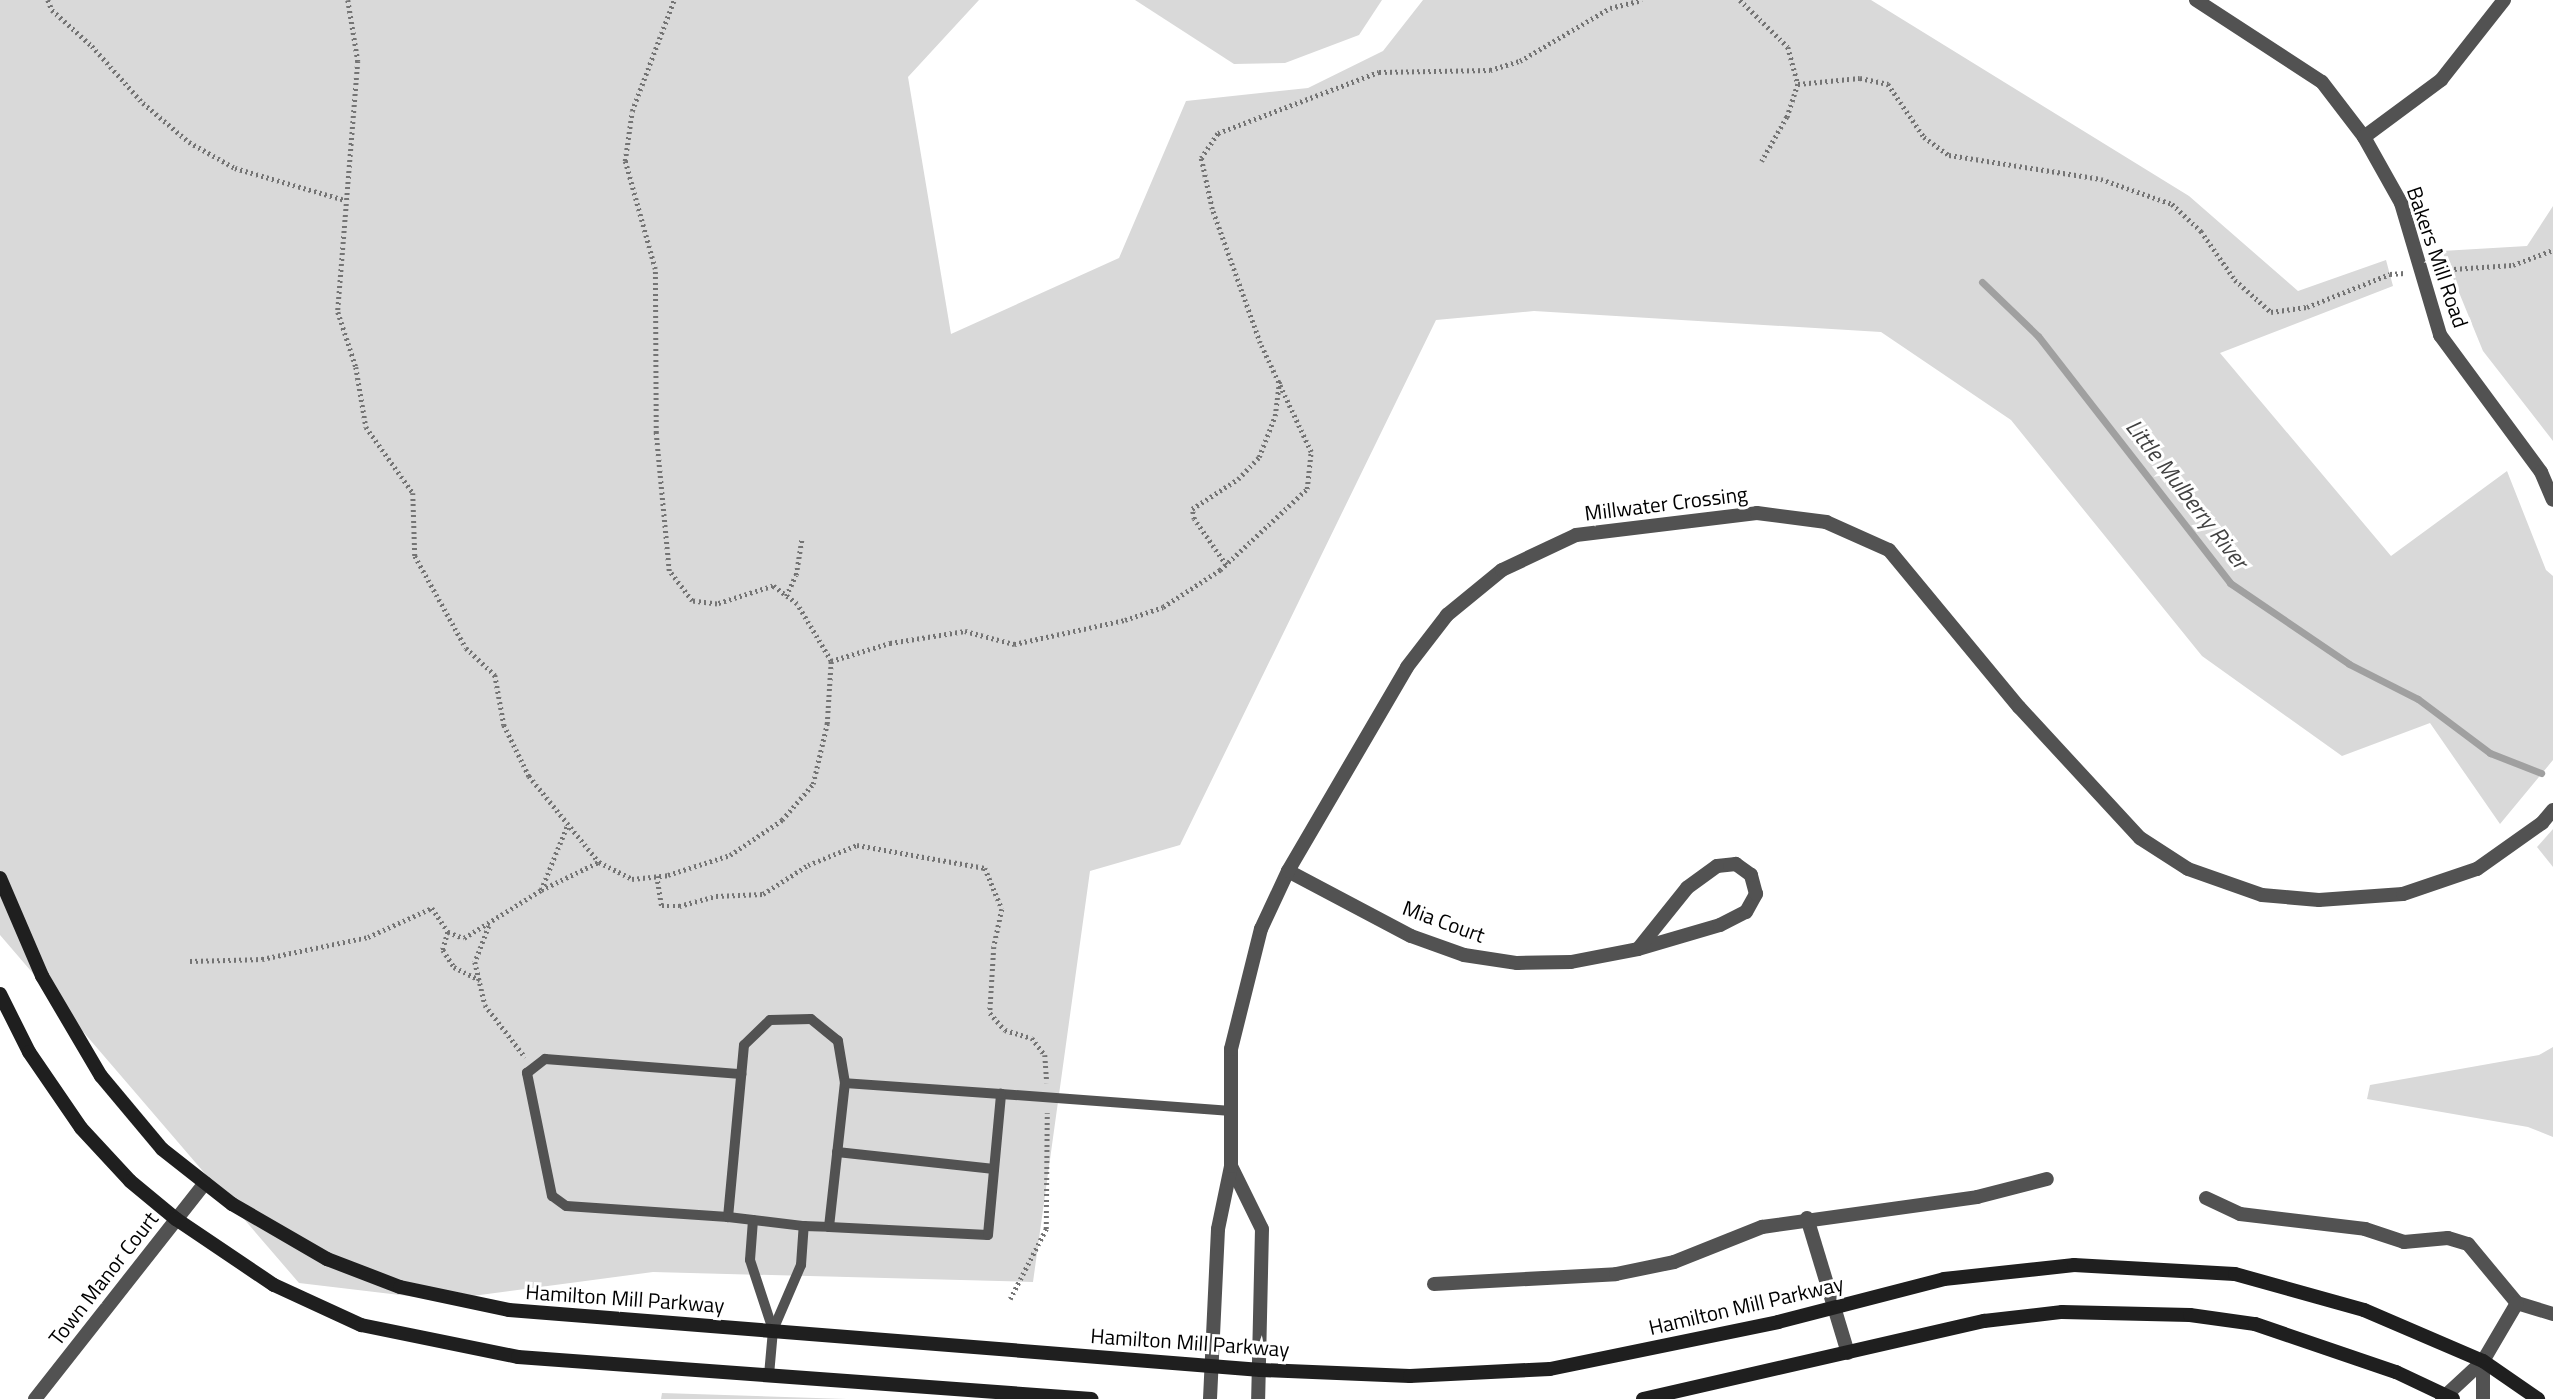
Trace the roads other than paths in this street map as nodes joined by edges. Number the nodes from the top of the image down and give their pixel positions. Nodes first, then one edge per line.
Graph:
1 (2196, 0) edge
2 (2504, 0) edge
3 (2364, 137) junction
4 (2553, 500) edge
5 (2553, 810) edge
6 (1288, 871) junction
7 (0, 878) edge
8 (1638, 949) junction
9 (0, 995) edge
10 (741, 1074) junction
11 (845, 1083) junction
12 (1001, 1094) junction
13 (1231, 1111) junction
14 (837, 1152) junction
15 (1231, 1166) junction
16 (994, 1169) junction
17 (2047, 1179) dead end
18 (205, 1183) junction
19 (2206, 1198) dead end
20 (728, 1217) junction
21 (176, 1219) junction
22 (1807, 1219) junction
23 (753, 1220) junction
24 (804, 1226) junction
25 (829, 1227) junction
26 (1434, 1284) dead end
27 (2517, 1303) junction
28 (1836, 1307) junction
29 (2553, 1314) edge
30 (772, 1330) junction
31 (1848, 1353) junction
32 (2483, 1361) junction
33 (1215, 1366) junction
34 (1261, 1370) junction
35 (769, 1375) junction
36 (2446, 1397) edge
37 (35, 1399) edge
38 (1091, 1399) edge
39 (1210, 1399) edge
40 (1258, 1399) edge
41 (1643, 1399) edge
42 (2483, 1399) edge
43 (2538, 1399) edge

1 - 3 street, Bakers Mill Road
2 - 3 street
3 - 4 street, Bakers Mill Road
5 - 6 street, Millwater Crossing
6 - 8 street, Mia Court
6 - 13 street, Millwater Crossing
7 - 18 street, Hamilton Mill Parkway
8 - 8 street, Mia Court
9 - 21 street
10 - 11 lane
10 - 20 lane
10 - 20 lane
11 - 12 lane
11 - 14 lane
12 - 13 lane
12 - 16 lane
13 - 15 street, Millwater Crossing
14 - 16 lane
14 - 25 lane
15 - 33 street, Millwater Crossing
15 - 34 street, Millwater Crossing
16 - 25 lane
17 - 22 street
18 - 21 street, Town Manor Court
18 - 30 street, Hamilton Mill Parkway
19 - 27 street
20 - 23 lane
21 - 35 street
21 - 37 street, Town Manor Court
22 - 26 street
22 - 28 street
23 - 24 lane
23 - 30 lane
24 - 25 lane
24 - 30 lane
27 - 29 street
27 - 32 street
28 - 31 street
28 - 32 street, Hamilton Mill Parkway
28 - 34 street, Hamilton Mill Parkway
30 - 33 street, Hamilton Mill Parkway
30 - 35 lane
31 - 36 street
31 - 41 street
32 - 36 street
32 - 42 street
32 - 43 street, Hamilton Mill Parkway
33 - 34 street, Hamilton Mill Parkway
33 - 39 street, Millwater Crossing
34 - 40 street, Millwater Crossing
35 - 38 street

